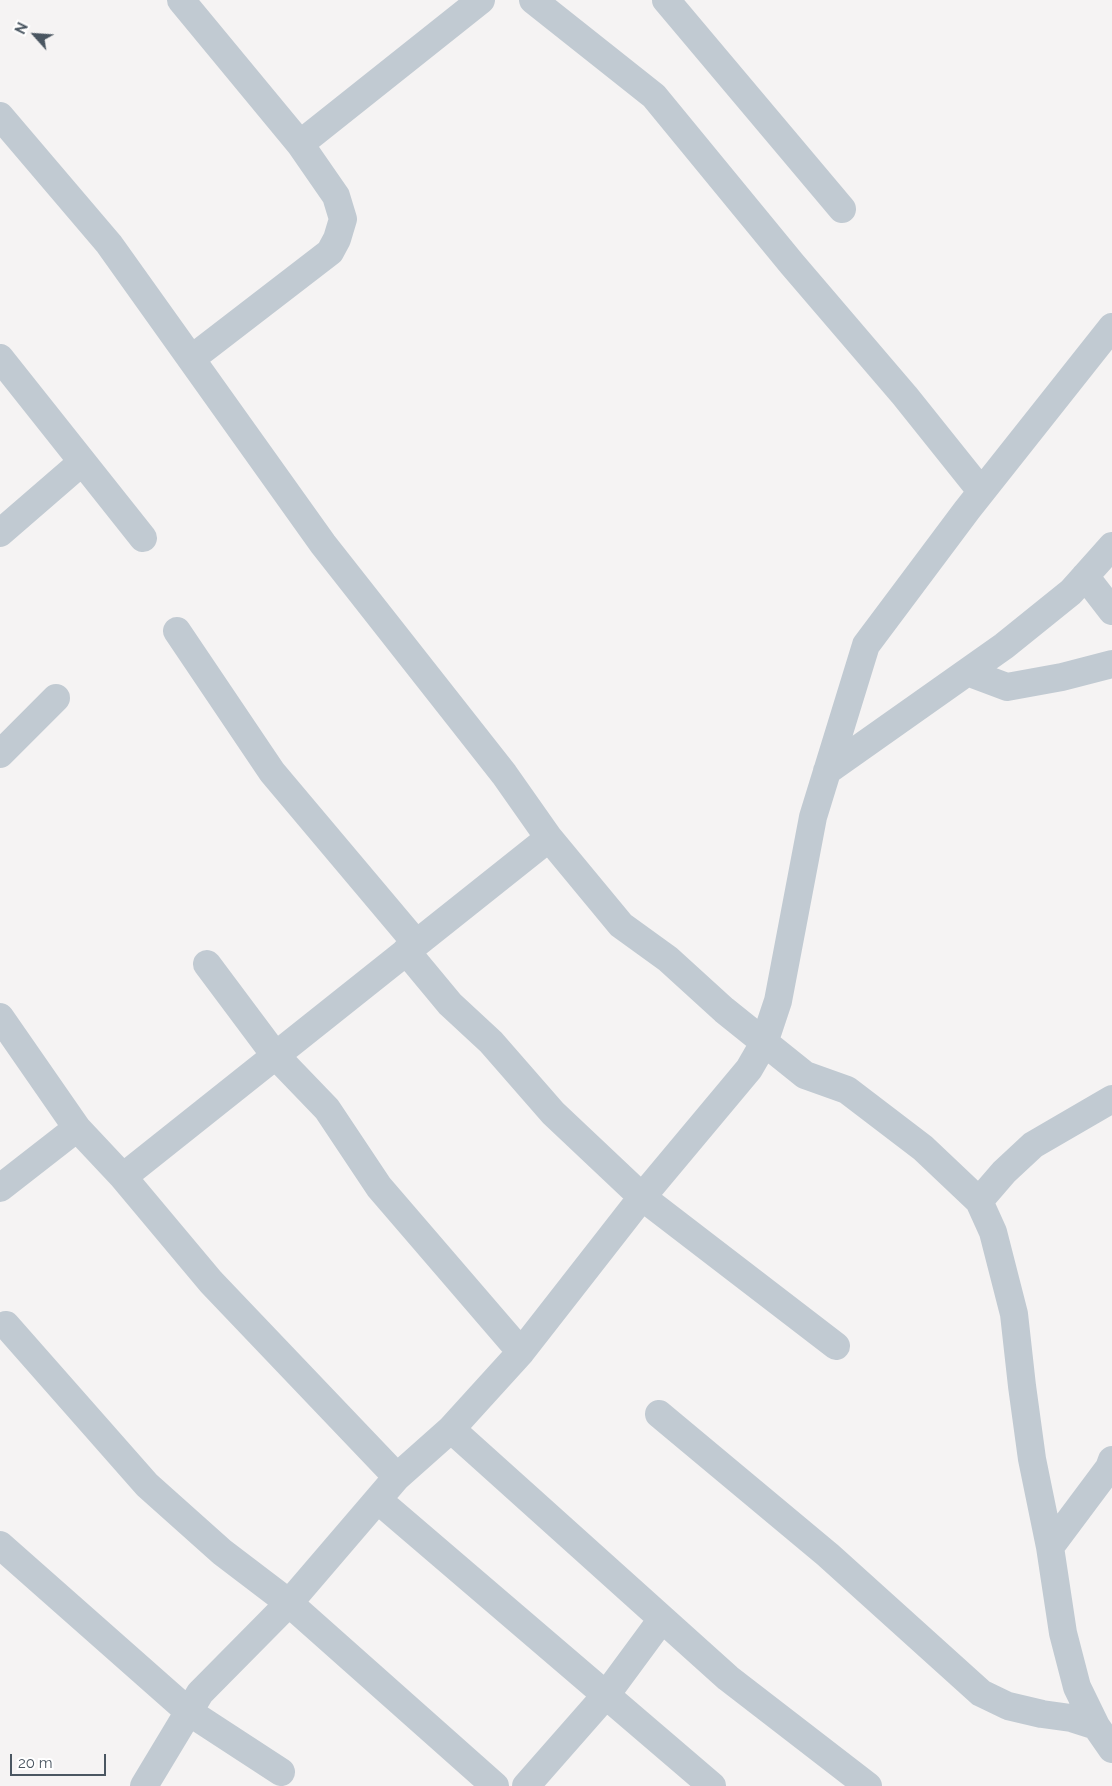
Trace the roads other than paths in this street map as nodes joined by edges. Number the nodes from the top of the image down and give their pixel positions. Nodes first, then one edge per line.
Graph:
1 (180, 0) edge
2 (480, 0) edge
3 (533, 0) edge
4 (666, 0) edge
5 (0, 116) edge
6 (300, 144) junction
7 (842, 209) dead end
8 (1112, 327) edge
9 (0, 358) edge
10 (191, 359) junction
11 (82, 462) junction
12 (981, 491) junction
13 (0, 534) edge
14 (143, 538) dead end
15 (1112, 546) edge
16 (1085, 576) junction
17 (1112, 611) edge
18 (177, 631) dead end
19 (1112, 664) edge
20 (966, 672) junction
21 (56, 698) dead end
22 (0, 754) edge
23 (827, 771) junction
24 (548, 838) junction
25 (411, 947) junction
26 (207, 964) dead end
27 (0, 1018) edge
28 (764, 1043) junction
29 (275, 1056) junction
30 (1112, 1099) edge
31 (77, 1128) junction
32 (123, 1177) junction
33 (0, 1188) edge
34 (642, 1197) junction
35 (979, 1201) junction
36 (6, 1325) dead end
37 (836, 1346) dead end
38 (521, 1352) junction
39 (659, 1414) dead end
40 (451, 1429) junction
41 (1112, 1460) edge
42 (397, 1477) junction
43 (378, 1500) junction
44 (0, 1545) edge
45 (1050, 1548) junction
46 (289, 1603) junction
47 (662, 1619) junction
48 (606, 1695) junction
49 (189, 1712) junction
50 (1096, 1726) junction
51 (1112, 1749) edge
52 (281, 1772) dead end
53 (144, 1786) edge
54 (495, 1786) edge
55 (526, 1786) edge
56 (712, 1786) edge
57 (868, 1786) edge

1 - 6 street
2 - 6 street
3 - 12 street
4 - 7 street
5 - 10 street
6 - 10 street
8 - 12 street
9 - 11 street
10 - 24 street
11 - 13 street
11 - 14 street
12 - 23 street
15 - 16 street
16 - 17 street
16 - 20 street
18 - 25 street
19 - 20 street
20 - 23 street
21 - 22 street
23 - 28 street
24 - 25 street
24 - 28 street
25 - 29 street
25 - 34 street
26 - 29 street
27 - 31 street
28 - 34 street
28 - 35 street
29 - 32 street
29 - 38 street
30 - 35 street
31 - 32 street
31 - 33 street
32 - 42 street
34 - 37 street
34 - 38 street
35 - 45 street
36 - 46 street
38 - 40 street
39 - 50 street
40 - 42 street
40 - 47 street
41 - 45 street
42 - 43 street
43 - 46 street
43 - 48 street
44 - 49 street
45 - 50 street
46 - 49 street
46 - 54 street
47 - 48 street
47 - 57 street
48 - 55 street
48 - 56 street
49 - 52 street
49 - 53 street
50 - 51 street

